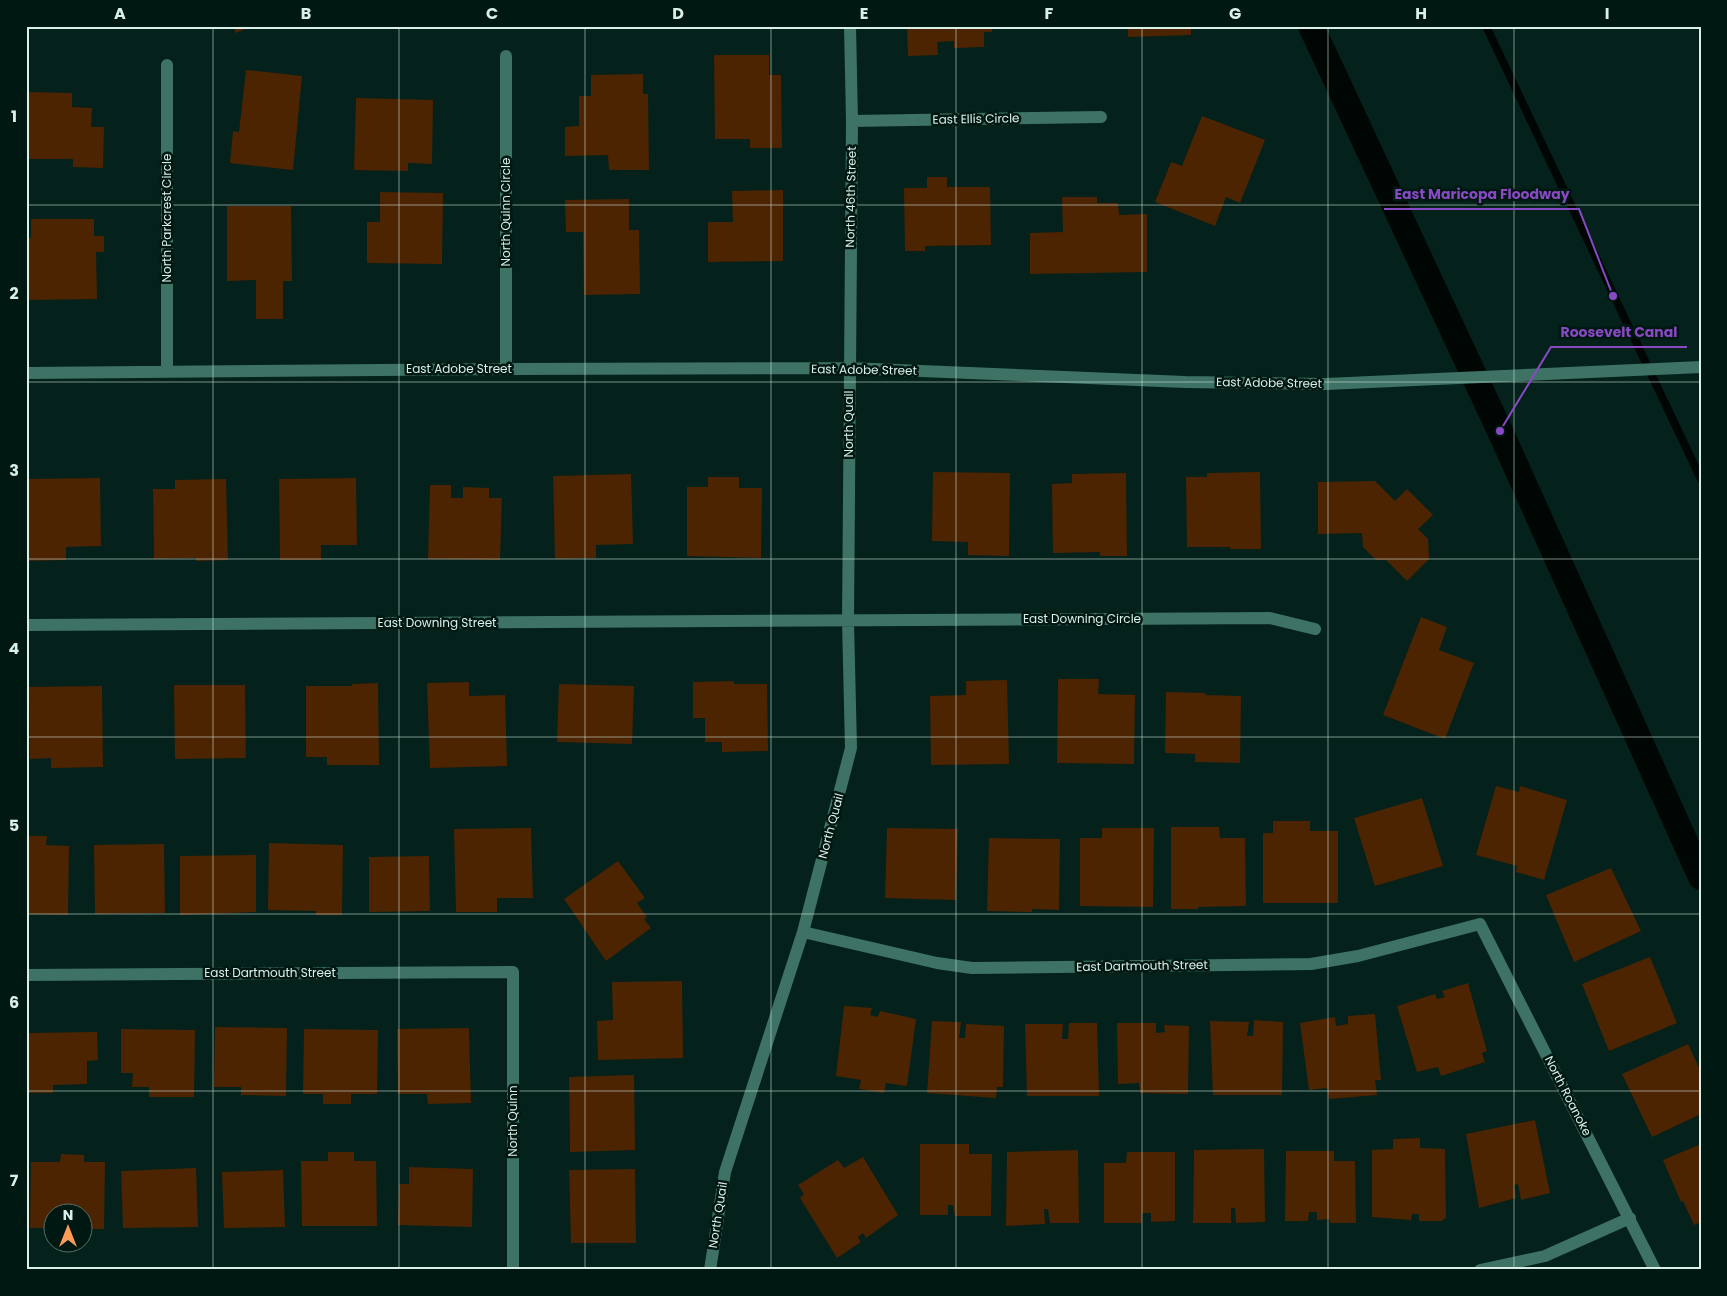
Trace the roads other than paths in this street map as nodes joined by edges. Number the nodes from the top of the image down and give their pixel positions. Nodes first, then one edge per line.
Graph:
1 (850, 26) edge
2 (506, 56) dead end
3 (167, 65) dead end
4 (1100, 117) dead end
5 (852, 121) junction
6 (1701, 367) edge
7 (849, 368) junction
8 (506, 369) junction
9 (167, 372) junction
10 (26, 373) edge
11 (848, 621) junction
12 (26, 625) edge
13 (1315, 629) dead end
14 (1480, 924) joint
15 (803, 932) junction
16 (513, 972) joint
17 (26, 975) edge
18 (1630, 1218) junction
19 (513, 1270) edge
20 (710, 1270) edge
21 (1480, 1270) edge
22 (1655, 1270) edge

1 - 5 street, North 46th Street
2 - 8 street, North Quinn Circle
3 - 9 street, North Parkcrest Circle
4 - 5 street, East Ellis Circle
5 - 7 street, North 46th Street
6 - 7 street, East Adobe Street
7 - 8 street, East Adobe Street
7 - 11 street, North Quail
8 - 9 street, East Adobe Street
9 - 10 street, East Adobe Street
11 - 12 street, East Downing Street
11 - 13 street, East Downing Circle
11 - 15 street, North Quail
14 - 15 street, East Dartmouth Street
14 - 18 street, North Roanoke
15 - 20 street, North Quail
16 - 17 street, East Dartmouth Street
16 - 19 street, North Quinn
18 - 21 street
18 - 22 street, North Roanoke

